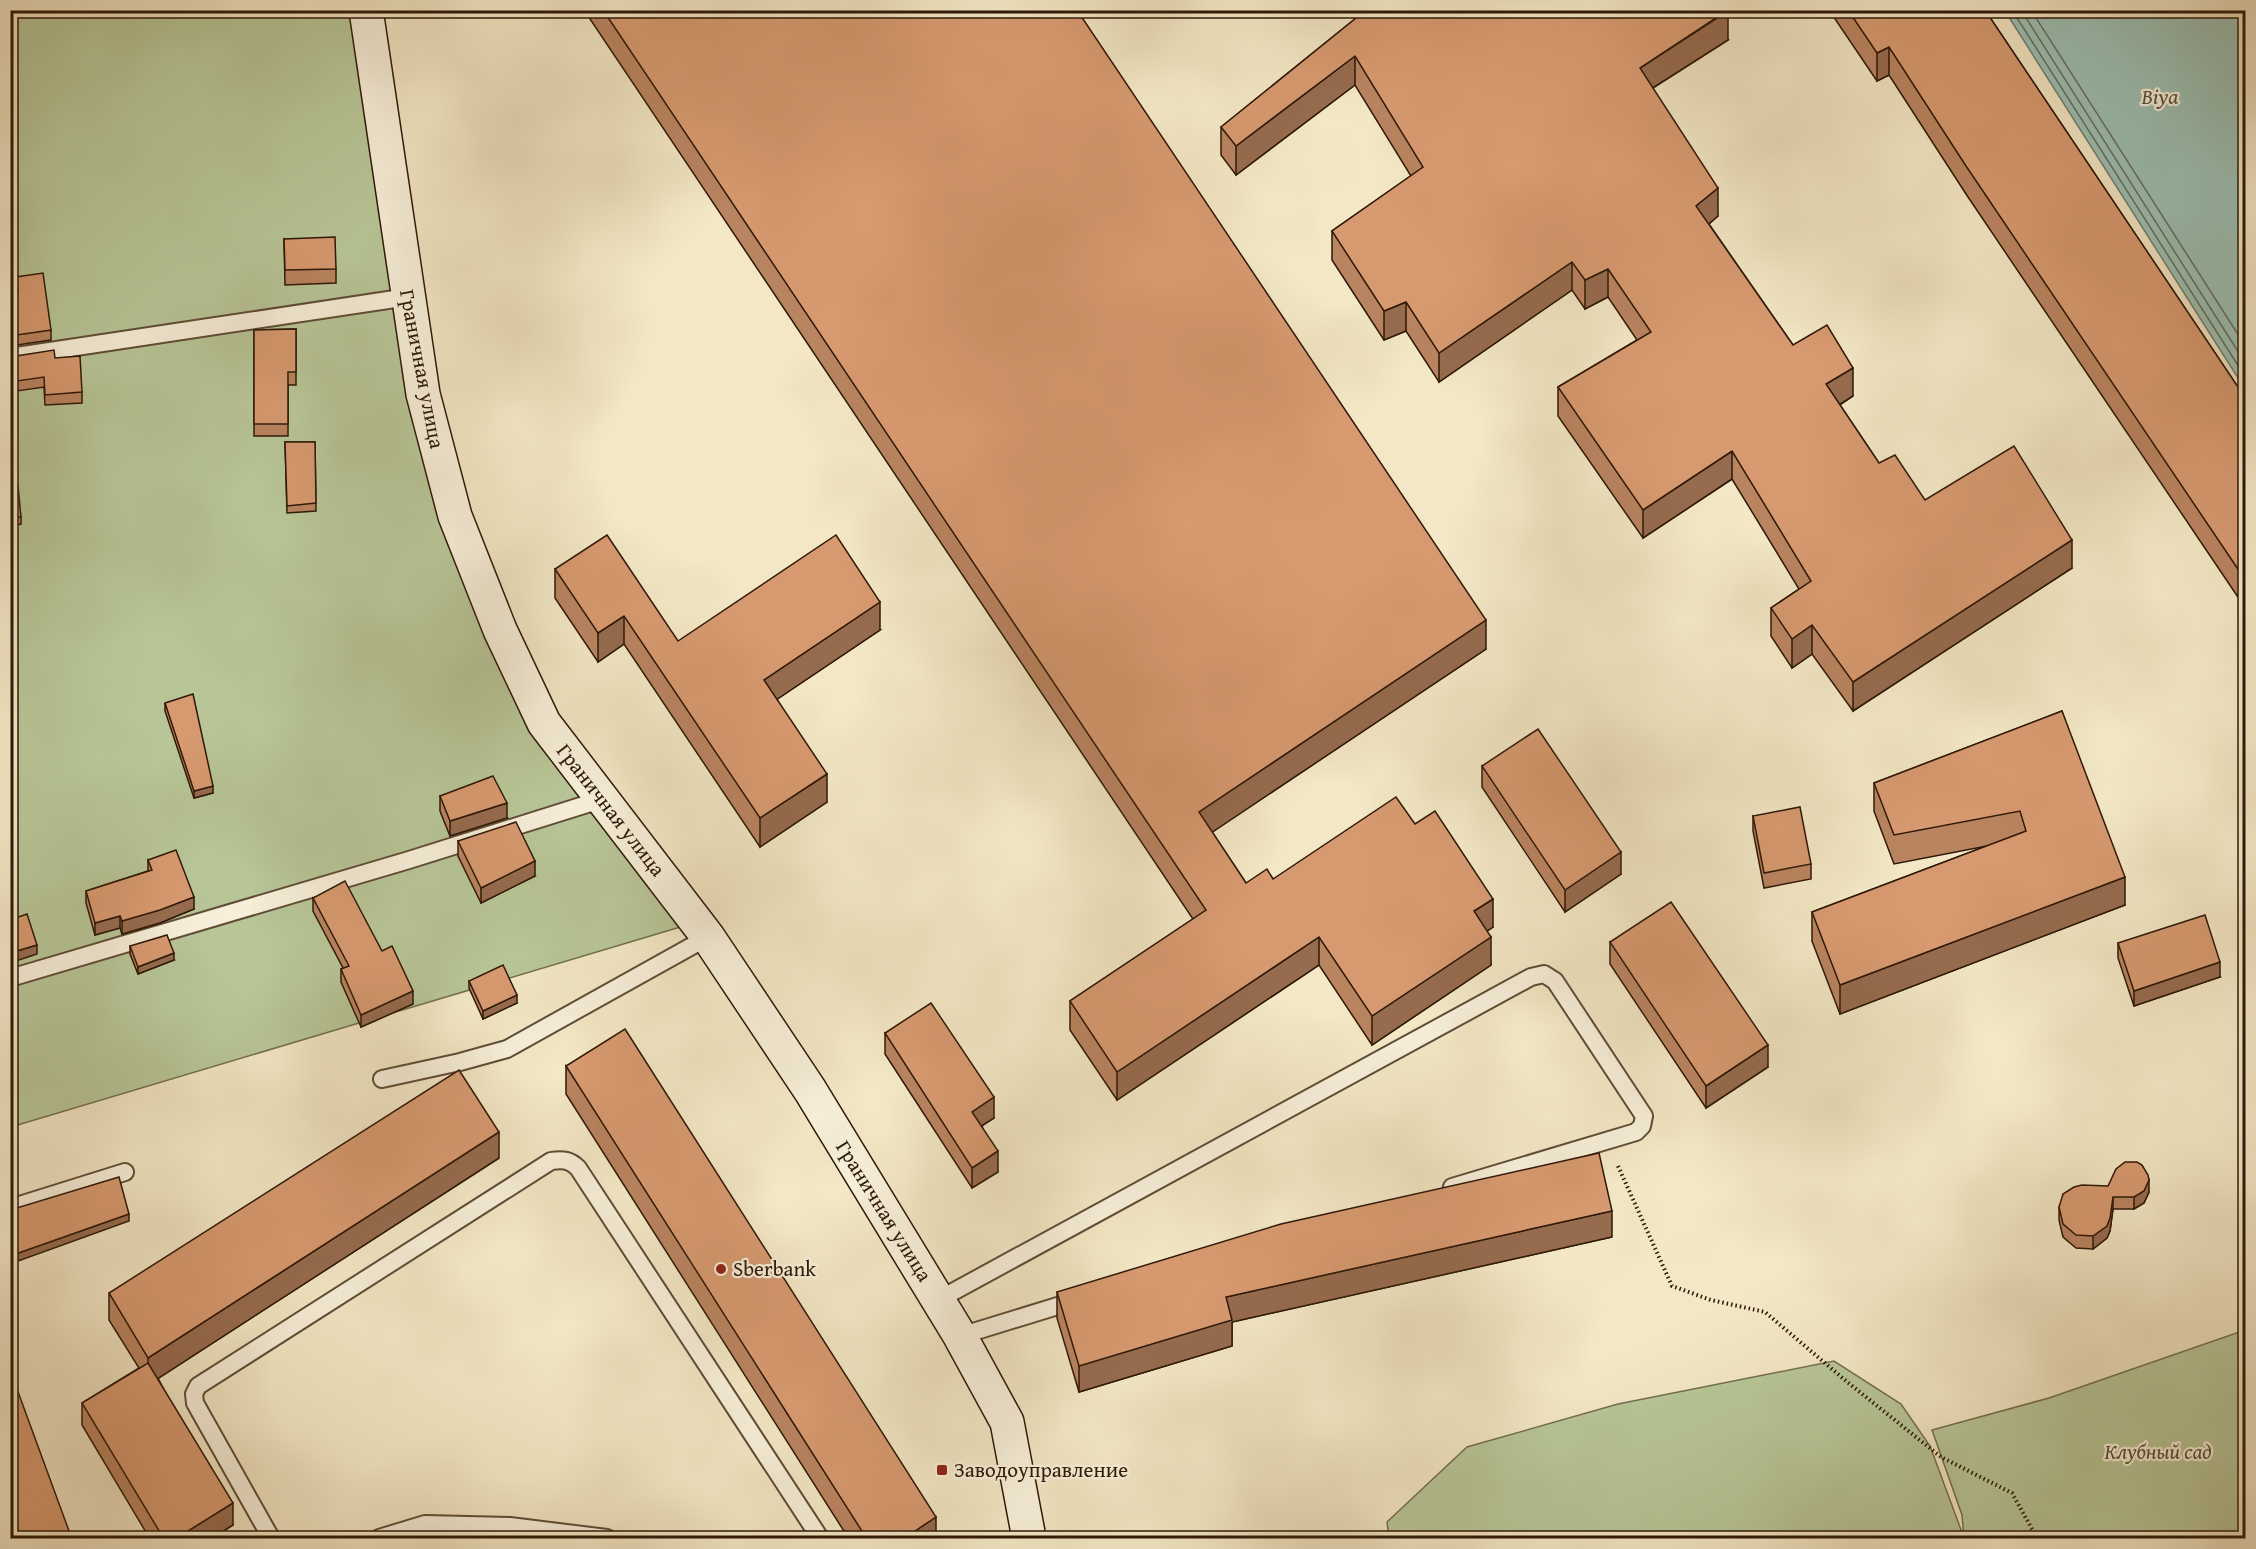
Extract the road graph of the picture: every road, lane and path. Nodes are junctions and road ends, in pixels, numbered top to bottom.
1 (366, 10) edge
2 (408, 297) junction
3 (10, 357) edge
4 (603, 799) junction
5 (708, 937) junction
6 (10, 978) edge
7 (382, 1078) dead end
8 (1606, 1141) junction
9 (125, 1172) dead end
10 (1436, 1192) edge
11 (10, 1208) edge
12 (1096, 1294) edge
13 (938, 1300) junction
14 (960, 1336) junction
15 (271, 1539) edge
16 (379, 1539) edge
17 (607, 1539) edge
18 (820, 1539) edge
19 (1029, 1539) edge
20 (2037, 1539) edge

1 - 2 street, Граничная улица
2 - 3 lane
2 - 4 street, Граничная улица
4 - 5 street, Граничная улица
4 - 6 lane
5 - 7 lane
5 - 13 street, Граничная улица
8 - 10 lane
8 - 13 lane
8 - 20 path
9 - 11 lane
12 - 14 lane
13 - 14 street, Граничная улица
14 - 19 street, Граничная улица
15 - 18 lane
16 - 17 lane

